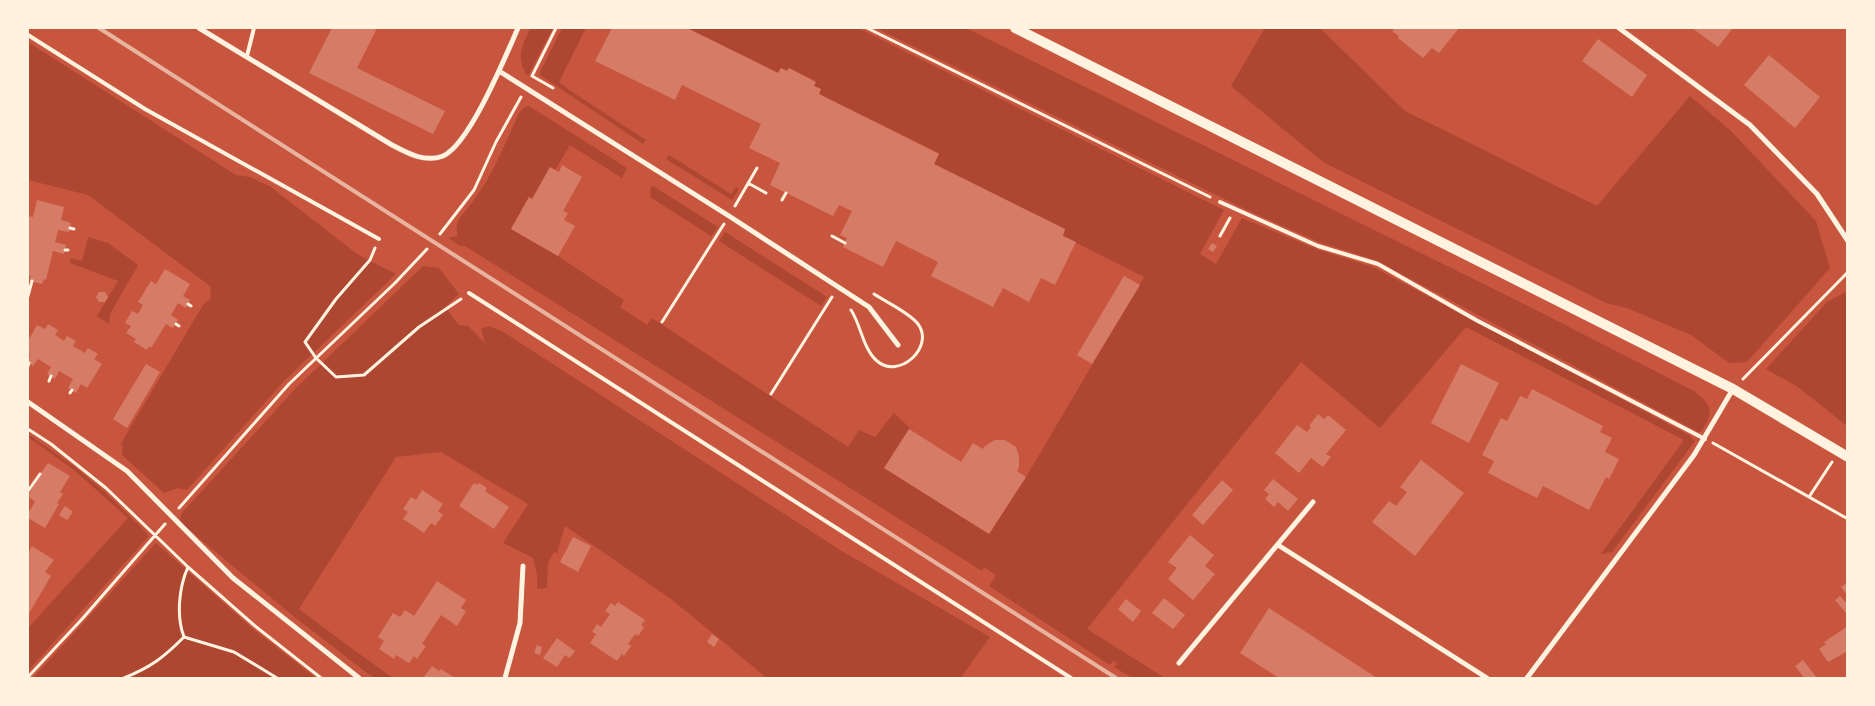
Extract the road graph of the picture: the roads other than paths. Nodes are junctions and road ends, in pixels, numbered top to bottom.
1 (199, 28) edge
2 (254, 28) edge
3 (518, 28) edge
4 (1015, 28) edge
5 (1619, 28) edge
6 (28, 35) edge
7 (247, 56) junction
8 (499, 71) junction
9 (1220, 202) road end
10 (379, 239) road end
11 (1848, 241) edge
12 (469, 293) road end
13 (898, 345) dead end
14 (1734, 389) junction
15 (28, 402) edge
16 (1705, 438) junction
17 (1843, 454) edge
18 (1313, 502) dead end
19 (1278, 545) junction
20 (523, 566) dead end
21 (1179, 663) dead end
22 (359, 678) edge
23 (506, 678) edge
24 (1071, 678) edge
25 (1487, 678) edge
26 (1527, 678) edge

1 - 7 street
2 - 7 lane
3 - 8 street
4 - 14 main road
5 - 11 street
6 - 10 lane
7 - 8 street
8 - 13 street
9 - 16 lane
12 - 24 lane
14 - 16 street
14 - 17 main road
15 - 22 street
16 - 26 street
18 - 19 street
19 - 21 street
19 - 25 street
20 - 23 street

